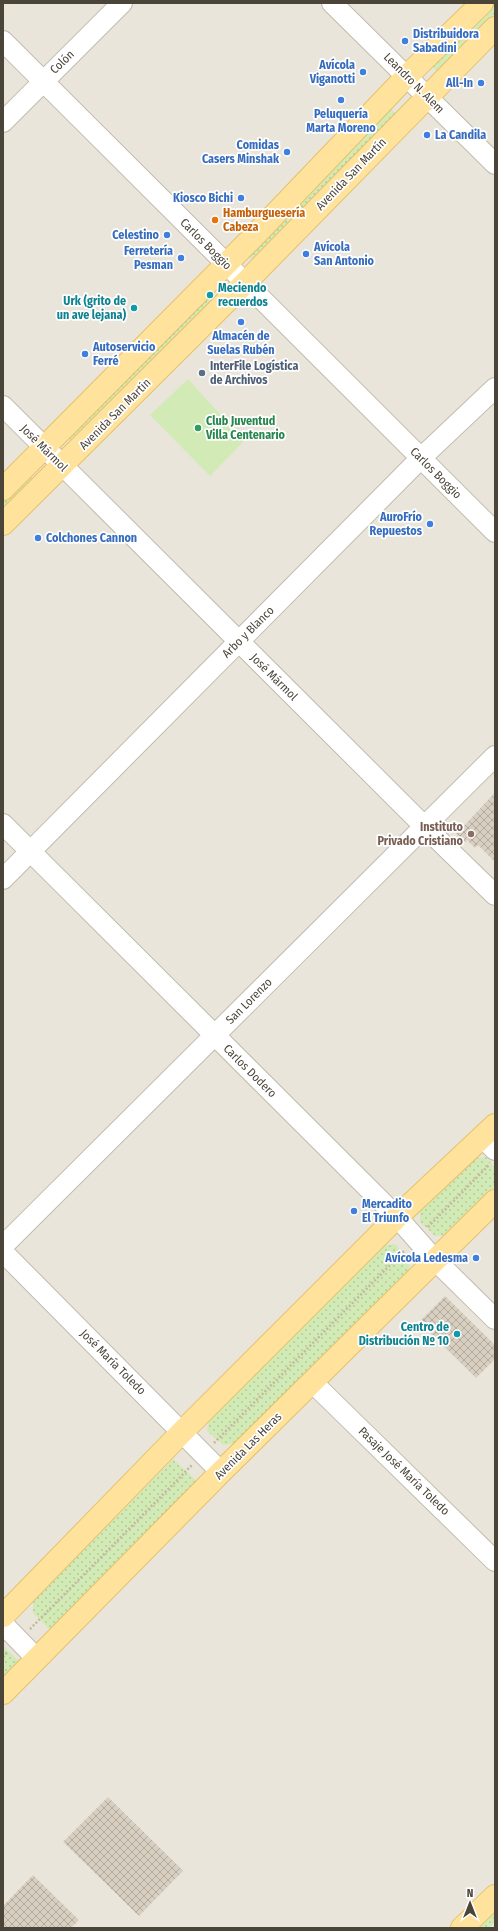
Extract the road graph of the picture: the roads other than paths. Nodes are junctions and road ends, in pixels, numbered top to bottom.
1 (122, 3) edge
2 (332, 3) edge
3 (482, 3) edge
4 (495, 28) edge
5 (3, 41) edge
6 (407, 76) junction
7 (44, 80) junction
8 (427, 96) junction
9 (3, 122) edge
10 (495, 164) edge
11 (225, 264) junction
12 (246, 283) junction
13 (495, 388) edge
14 (3, 406) edge
15 (44, 448) junction
16 (421, 458) junction
17 (62, 466) junction
18 (3, 489) edge
19 (3, 524) edge
20 (495, 532) edge
21 (238, 642) junction
22 (495, 756) edge
23 (3, 824) edge
24 (424, 826) junction
25 (30, 850) junction
26 (3, 879) edge
27 (495, 895) edge
28 (214, 1036) junction
29 (490, 1144) edge
30 (495, 1201) edge
31 (397, 1217) junction
32 (3, 1246) edge
33 (3, 1252) edge
34 (435, 1260) junction
35 (495, 1320) edge
36 (312, 1382) junction
37 (182, 1432) junction
38 (222, 1472) junction
39 (495, 1561) edge
40 (3, 1616) edge
41 (3, 1624) edge
42 (37, 1658) junction
43 (3, 1693) edge
44 (495, 1896) edge
45 (462, 1928) edge

1 - 7 street, Colón
2 - 6 street, Leandro N. Alem
3 - 6 main road
4 - 8 main road, Avenida San Martín
5 - 7 street, Carlos Boggio
6 - 8 street, Leandro N. Alem
6 - 11 main road
7 - 9 street, Colón
7 - 11 street, Carlos Boggio
8 - 10 street, Leandro N. Alem
8 - 12 main road, Avenida San Martín
11 - 12 street, Carlos Boggio
11 - 15 main road
12 - 16 street, Carlos Boggio
12 - 17 main road, Avenida San Martín
13 - 16 street, Arbo y Blanco
14 - 15 street, José Mármol
15 - 17 street, José Mármol
15 - 18 main road
16 - 20 street, Carlos Boggio
16 - 21 street, Arbo y Blanco
17 - 19 main road, Avenida San Martín
17 - 21 street, José Mármol
21 - 24 street, José Mármol
21 - 25 street, Arbo y Blanco
22 - 24 street, San Lorenzo
23 - 25 street, Carlos Dodero
24 - 27 street, José Mármol
24 - 28 street, San Lorenzo
25 - 26 street, Arbo y Blanco
25 - 28 street, Carlos Dodero
28 - 31 street, Carlos Dodero
28 - 32 street, San Lorenzo
29 - 31 main road
30 - 34 main road, Avenida Las Heras
31 - 34 street, Carlos Dodero
31 - 37 main road
33 - 37 street, José María Toledo
34 - 35 street, Carlos Dodero
34 - 36 main road, Avenida Las Heras
36 - 38 main road, Avenida Las Heras
36 - 39 street, Pasaje José María Toledo
37 - 38 street, José María Toledo
37 - 40 main road
38 - 42 main road, Avenida Las Heras
41 - 42 street
42 - 43 main road, Avenida Las Heras
44 - 45 main road

